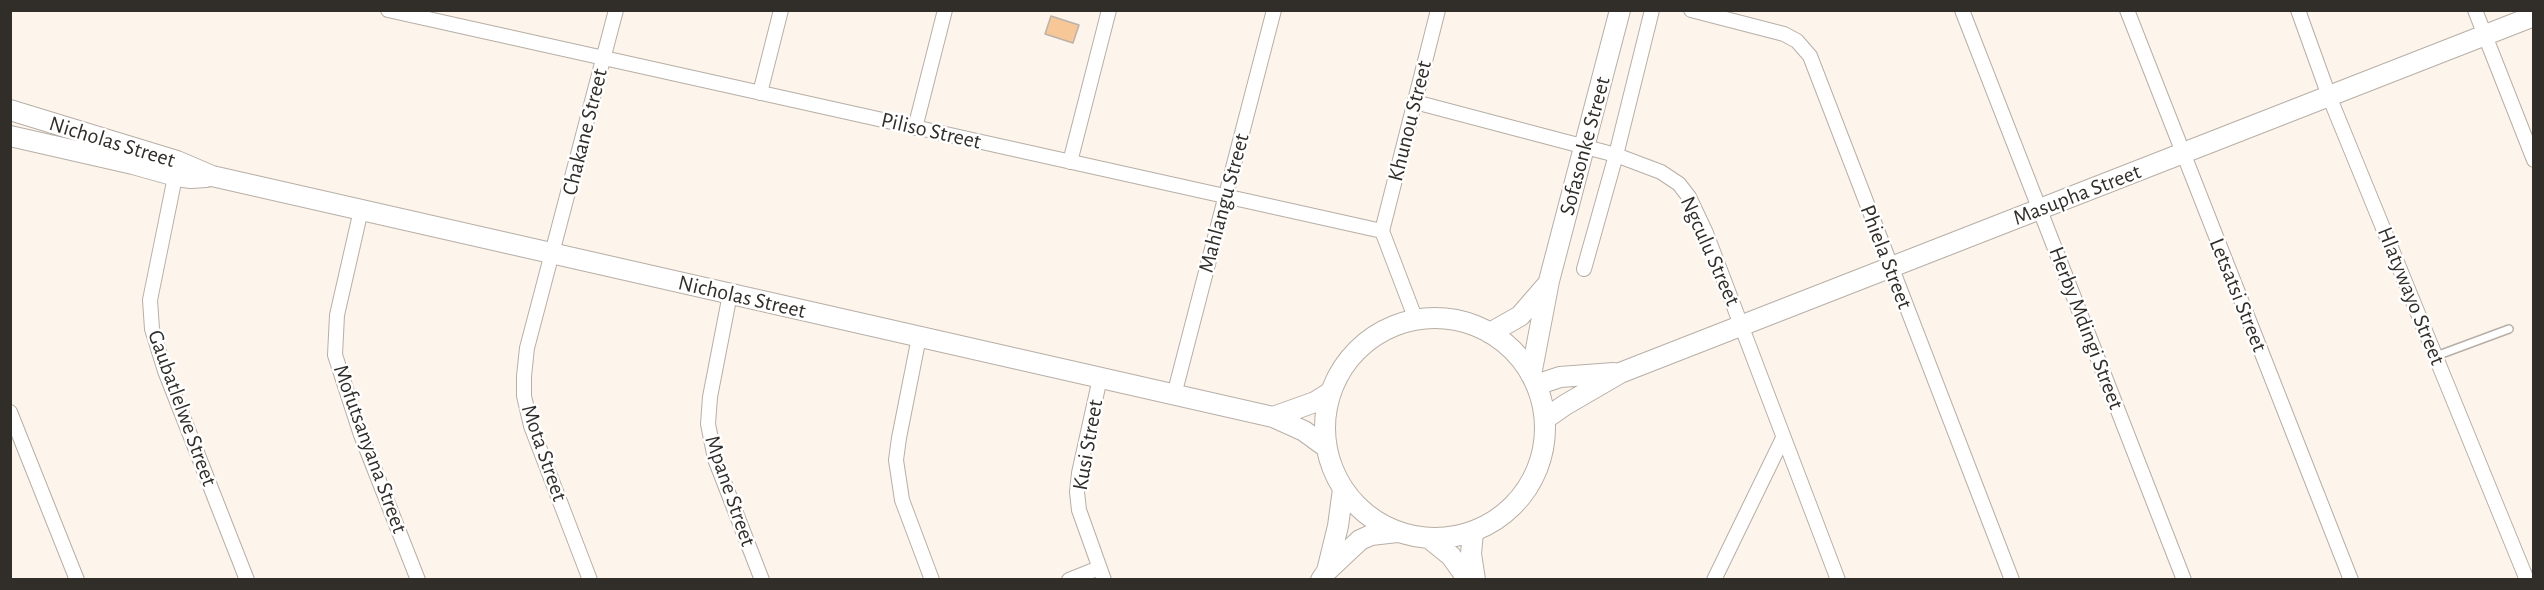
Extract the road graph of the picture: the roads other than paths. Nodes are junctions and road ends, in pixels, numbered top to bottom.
1 (388, 10) edge
2 (616, 10) edge
3 (781, 10) edge
4 (945, 10) edge
5 (1109, 10) edge
6 (1274, 10) edge
7 (1438, 10) edge
8 (1620, 10) edge
9 (1652, 10) edge
10 (1691, 10) edge
11 (1962, 10) edge
12 (2127, 10) edge
13 (2298, 10) edge
14 (2475, 10) edge
15 (2534, 16) edge
16 (448, 17) edge
17 (2485, 35) junction
18 (604, 58) junction
19 (760, 93) junction
20 (2329, 96) junction
21 (1415, 102) junction
22 (10, 110) edge
23 (915, 128) junction
24 (11, 140) edge
25 (1585, 146) junction
26 (2182, 154) junction
27 (1616, 155) junction
28 (2534, 160) edge
29 (1070, 162) junction
30 (176, 169) junction
31 (1226, 197) junction
32 (2040, 209) junction
33 (361, 210) junction
34 (1382, 231) junction
35 (554, 254) junction
36 (1890, 268) junction
37 (1584, 269) dead end
38 (1549, 281) junction
39 (730, 294) junction
40 (1416, 320) junction
41 (1742, 326) junction
42 (2509, 329) dead end
43 (1490, 333) junction
44 (919, 337) junction
45 (2436, 356) junction
46 (1620, 373) junction
47 (1100, 378) junction
48 (1534, 380) junction
49 (1331, 392) junction
50 (1174, 394) junction
51 (10, 412) edge
52 (1273, 417) junction
53 (1545, 420) junction
54 (1783, 438) junction
55 (1326, 447) junction
56 (1343, 489) junction
57 (1396, 532) junction
58 (1473, 532) junction
59 (1430, 539) junction
60 (1101, 574) edge
61 (1324, 575) edge
62 (77, 579) edge
63 (247, 579) edge
64 (418, 579) edge
65 (590, 579) edge
66 (762, 579) edge
67 (932, 579) edge
68 (1069, 579) edge
69 (1468, 579) edge
70 (1475, 579) edge
71 (1714, 579) edge
72 (1838, 579) edge
73 (2012, 579) edge
74 (2184, 579) edge
75 (2351, 579) edge
76 (2527, 579) edge

1 - 16 street, Piliso Street
2 - 18 street, Chakane Street
3 - 19 street
4 - 23 street
5 - 29 street
6 - 31 street, Mahlangu Street
7 - 21 street, Khunou Street
8 - 25 street, Sofasonke Street
9 - 27 street
10 - 36 street, Phiela Street
11 - 32 street, Herby Mdingi Street
12 - 26 street, Letsatsi Street
13 - 20 street, Hlatywayo Street
14 - 17 street
15 - 17 street, Masupha Street
16 - 18 street, Piliso Street
17 - 20 street, Masupha Street
17 - 28 street
18 - 19 street, Piliso Street
18 - 35 street, Chakane Street
19 - 23 street, Piliso Street
20 - 26 street, Masupha Street
20 - 45 street, Hlatywayo Street
21 - 25 street, Ngculu Street
21 - 34 street, Khunou Street
22 - 30 street, Nicholas Street
23 - 29 street, Piliso Street
24 - 30 street, Nicholas Street
25 - 27 street, Ngculu Street
25 - 38 street, Sofasonke Street
26 - 32 street, Masupha Street
26 - 75 street, Letsatsi Street
27 - 37 street
27 - 41 street, Ngculu Street
29 - 31 street, Piliso Street
30 - 33 street, Nicholas Street
30 - 63 street, Gaubatlelwe Street
31 - 34 street, Piliso Street
31 - 50 street, Mahlangu Street
32 - 36 street, Masupha Street
32 - 74 street, Herby Mdingi Street
33 - 35 street, Nicholas Street
33 - 64 street, Mofutsanyana Street
34 - 40 street
35 - 39 street, Nicholas Street
35 - 65 street, Mota Street
36 - 41 street, Masupha Street
36 - 73 street, Phiela Street
38 - 43 street, Sofasonke Street
38 - 48 street, Sofasonke Street
39 - 44 street, Nicholas Street
39 - 66 street, Mpane Street
40 - 43 street, Sofasonke Street
40 - 49 street, Sofasonke Street
41 - 46 street, Masupha Street
41 - 54 street, Ngculu Street
42 - 45 lane
43 - 48 street, Sofasonke Street
44 - 47 street, Nicholas Street
44 - 67 street
45 - 76 street, Hlatywayo Street
46 - 48 street, Masupha Street
46 - 53 street, Masupha Street
47 - 50 street, Nicholas Street
47 - 60 street, Kusi Street
48 - 53 street, Sofasonke Street
49 - 52 street
49 - 55 street, Sofasonke Street
50 - 52 street, Nicholas Street
51 - 62 street
52 - 55 street, Nicholas Street
53 - 58 street, Sofasonke Street
54 - 71 street
54 - 72 street, Ngculu Street
55 - 56 street, Sofasonke Street
56 - 57 street, Sofasonke Street
56 - 61 street
57 - 59 street, Sofasonke Street
57 - 61 street
58 - 59 street, Sofasonke Street
58 - 70 street
59 - 69 street, Sofasonke Street
60 - 68 street

